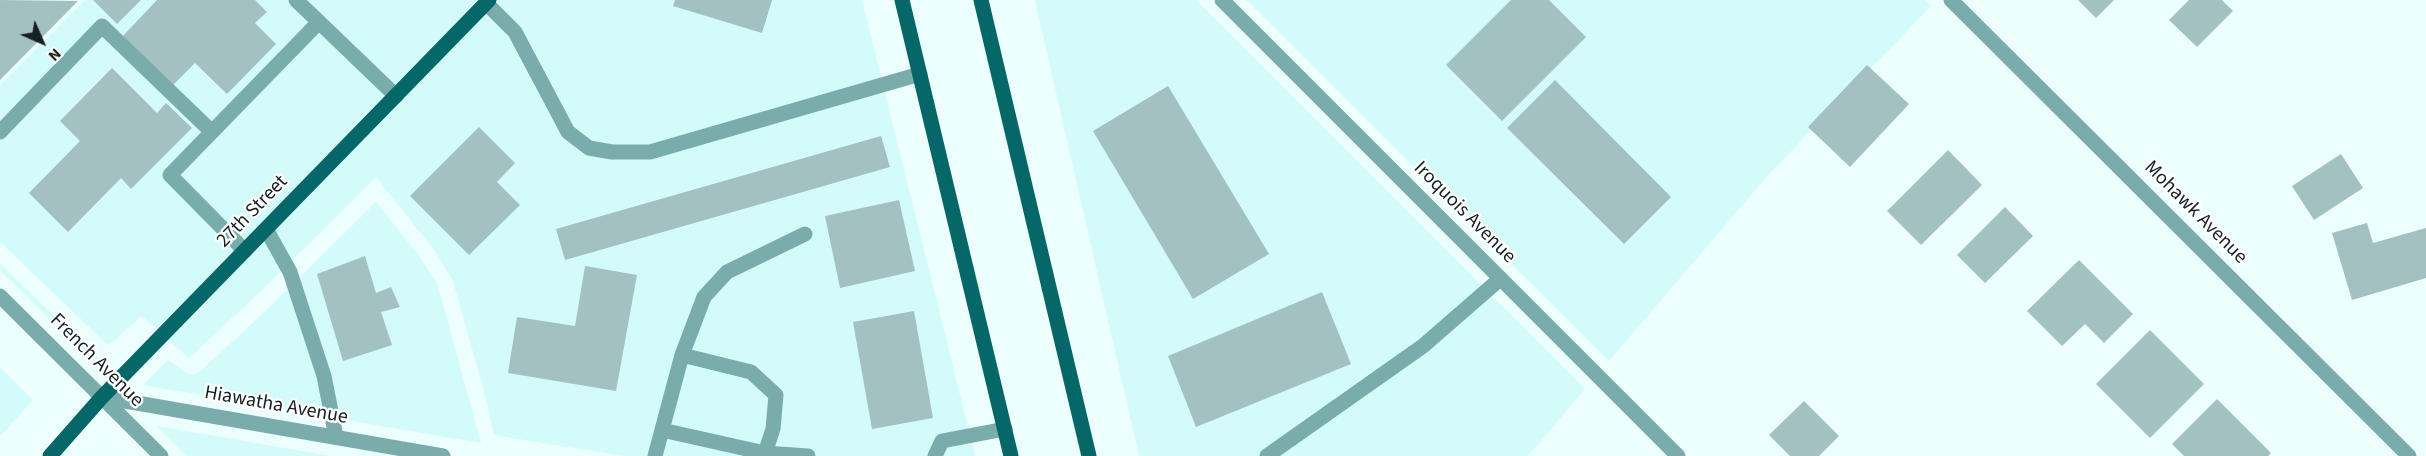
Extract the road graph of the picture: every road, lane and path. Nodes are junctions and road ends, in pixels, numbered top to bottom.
1 (296, 0) edge
2 (902, 0) edge
3 (981, 0) edge
4 (1222, 0) edge
5 (1951, 0) edge
6 (488, 1) edge
7 (319, 22) junction
8 (920, 74) junction
9 (396, 96) junction
10 (0, 132) edge
11 (212, 132) junction
12 (266, 229) junction
13 (805, 234) dead end
14 (245, 251) junction
15 (1500, 279) junction
16 (0, 296) edge
17 (682, 355) junction
18 (102, 397) junction
19 (1005, 429) junction
20 (662, 430) junction
21 (336, 437) junction
22 (765, 454) edge
23 (50, 456) edge
24 (161, 456) edge
25 (443, 456) edge
26 (655, 456) edge
27 (808, 456) edge
28 (935, 456) edge
29 (1011, 456) edge
30 (1089, 456) edge
31 (1267, 456) edge
32 (1678, 456) edge
33 (2409, 456) edge

1 - 7 street
2 - 8 main road
3 - 30 main road
4 - 15 street, Iroquois Avenue
5 - 33 street, Mohawk Avenue
6 - 8 street
6 - 9 main road, 27th Street
7 - 9 street
7 - 11 street
8 - 19 main road
9 - 12 main road, 27th Street
10 - 11 street
11 - 14 street
12 - 14 main road, 27th Street
12 - 21 street
13 - 17 street
14 - 18 main road, 27th Street
15 - 31 street
15 - 32 street, Iroquois Avenue
16 - 18 street, French Avenue
17 - 20 street
17 - 22 street
18 - 21 street, Hiawatha Avenue
18 - 23 main road, 27th Street
18 - 24 street, French Avenue
19 - 28 street
19 - 29 main road
20 - 22 street
20 - 26 street
21 - 25 street, Hiawatha Avenue
22 - 27 street

